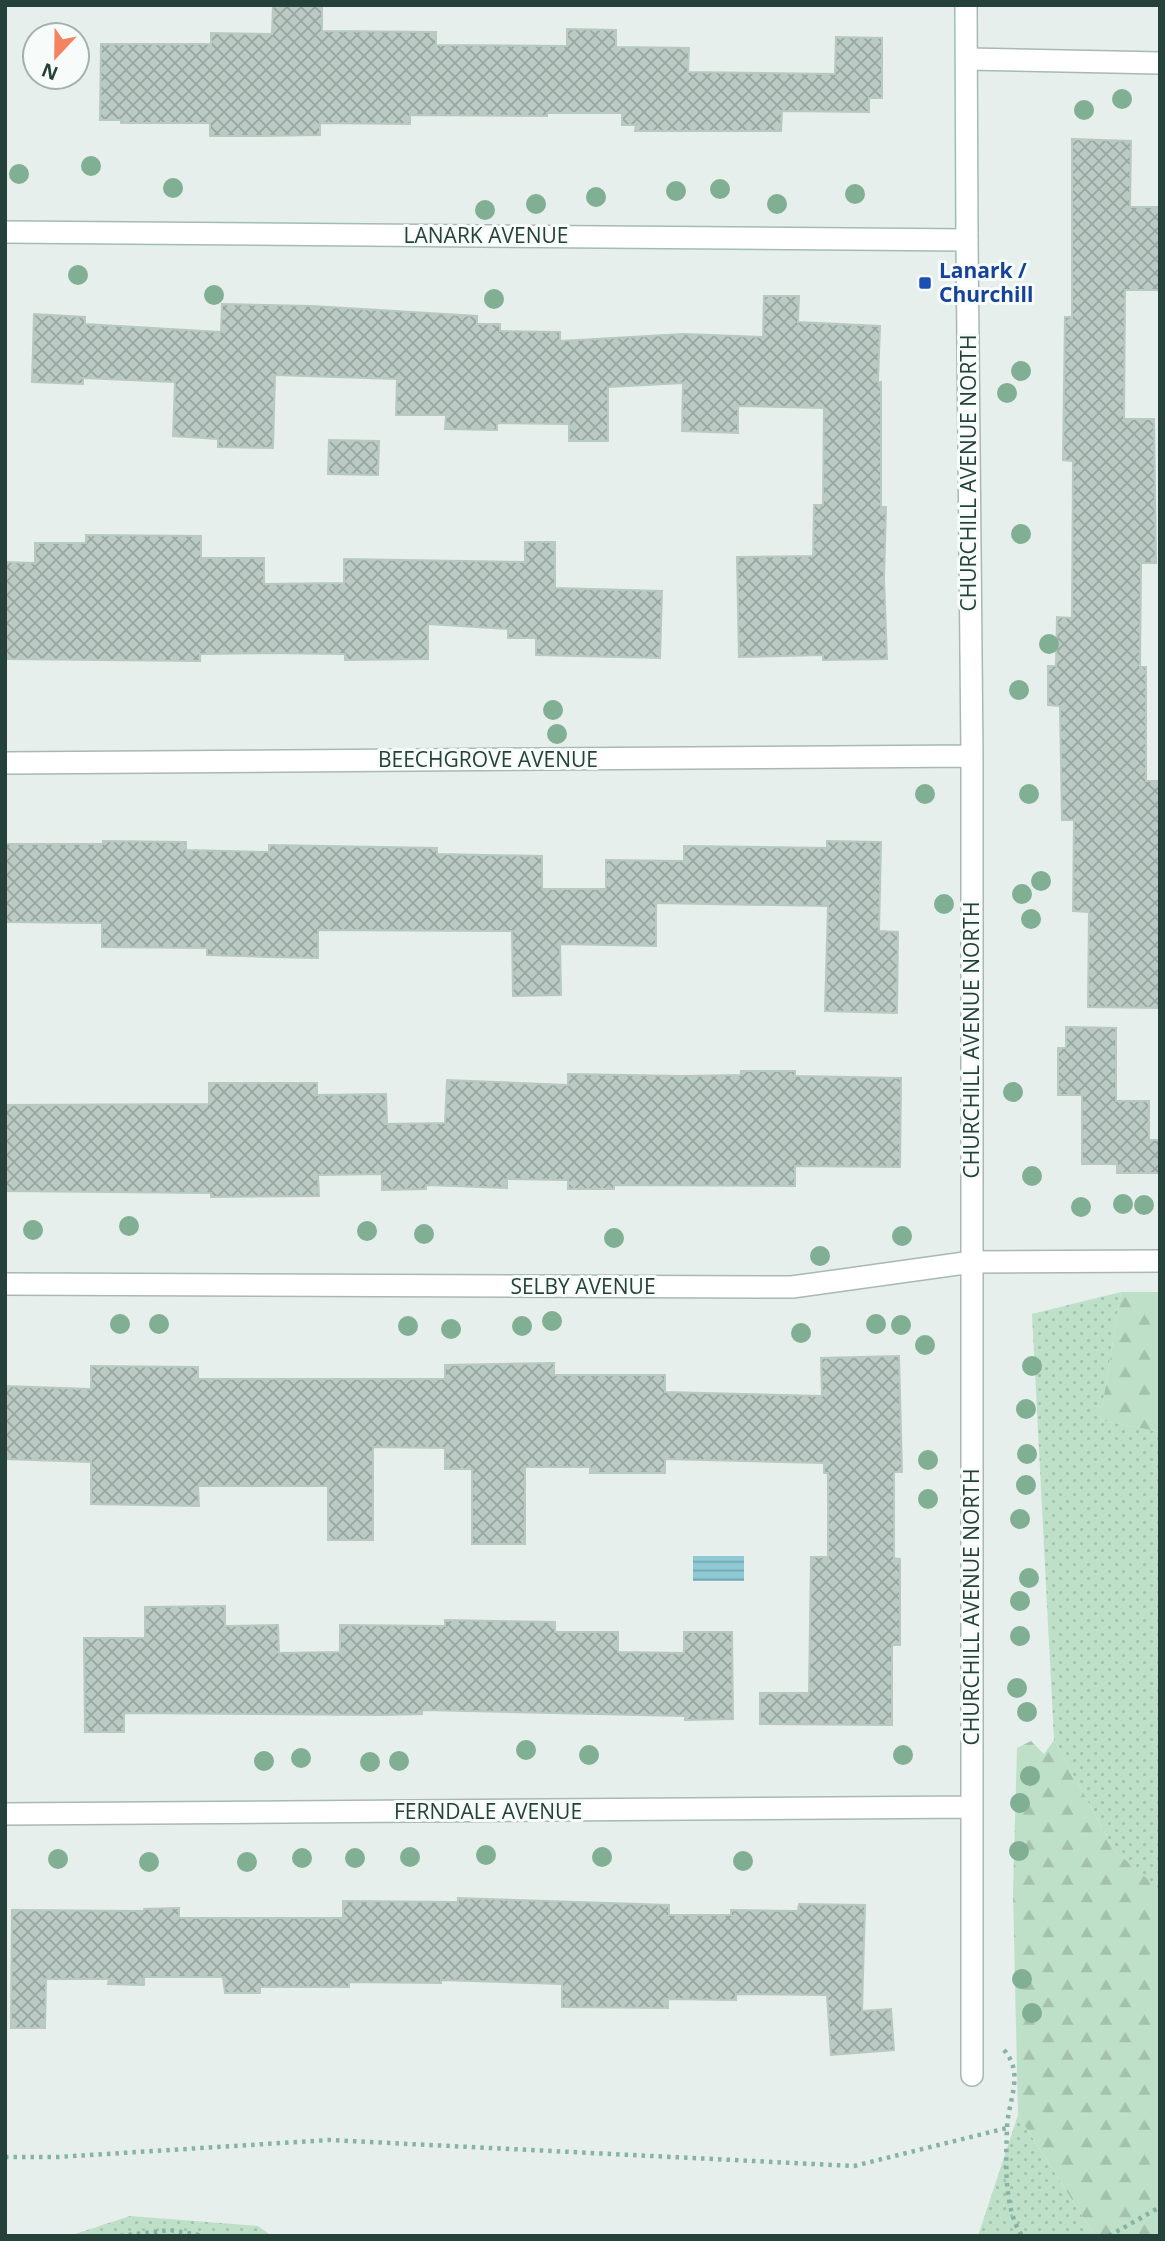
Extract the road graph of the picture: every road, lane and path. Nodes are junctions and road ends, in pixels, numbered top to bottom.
1 (966, 5) edge
2 (967, 59) junction
3 (1160, 63) edge
4 (5, 232) edge
5 (967, 240) junction
6 (971, 756) junction
7 (5, 763) edge
8 (1160, 1261) edge
9 (972, 1262) junction
10 (5, 1284) edge
11 (971, 1807) junction
12 (5, 1814) edge
13 (972, 2046) junction
14 (972, 2076) dead end
15 (1007, 2128) junction
16 (5, 2157) edge
17 (1160, 2207) edge
18 (120, 2236) edge
19 (204, 2236) edge
20 (1022, 2236) edge
21 (1109, 2236) edge

1 - 2 street, CHURCHILL AVENUE NORTH
2 - 3 street
2 - 5 street, CHURCHILL AVENUE NORTH
4 - 5 street, LANARK AVENUE
5 - 6 street, CHURCHILL AVENUE NORTH
6 - 7 street, BEECHGROVE AVENUE
6 - 9 street, CHURCHILL AVENUE NORTH
8 - 9 street, SELBY AVENUE
9 - 10 street, SELBY AVENUE
9 - 11 street, CHURCHILL AVENUE NORTH
11 - 12 street, FERNDALE AVENUE
11 - 13 street, CHURCHILL AVENUE NORTH
13 - 14 street, CHURCHILL AVENUE NORTH
13 - 15 path
15 - 16 path
15 - 20 path
17 - 21 path
18 - 19 path

